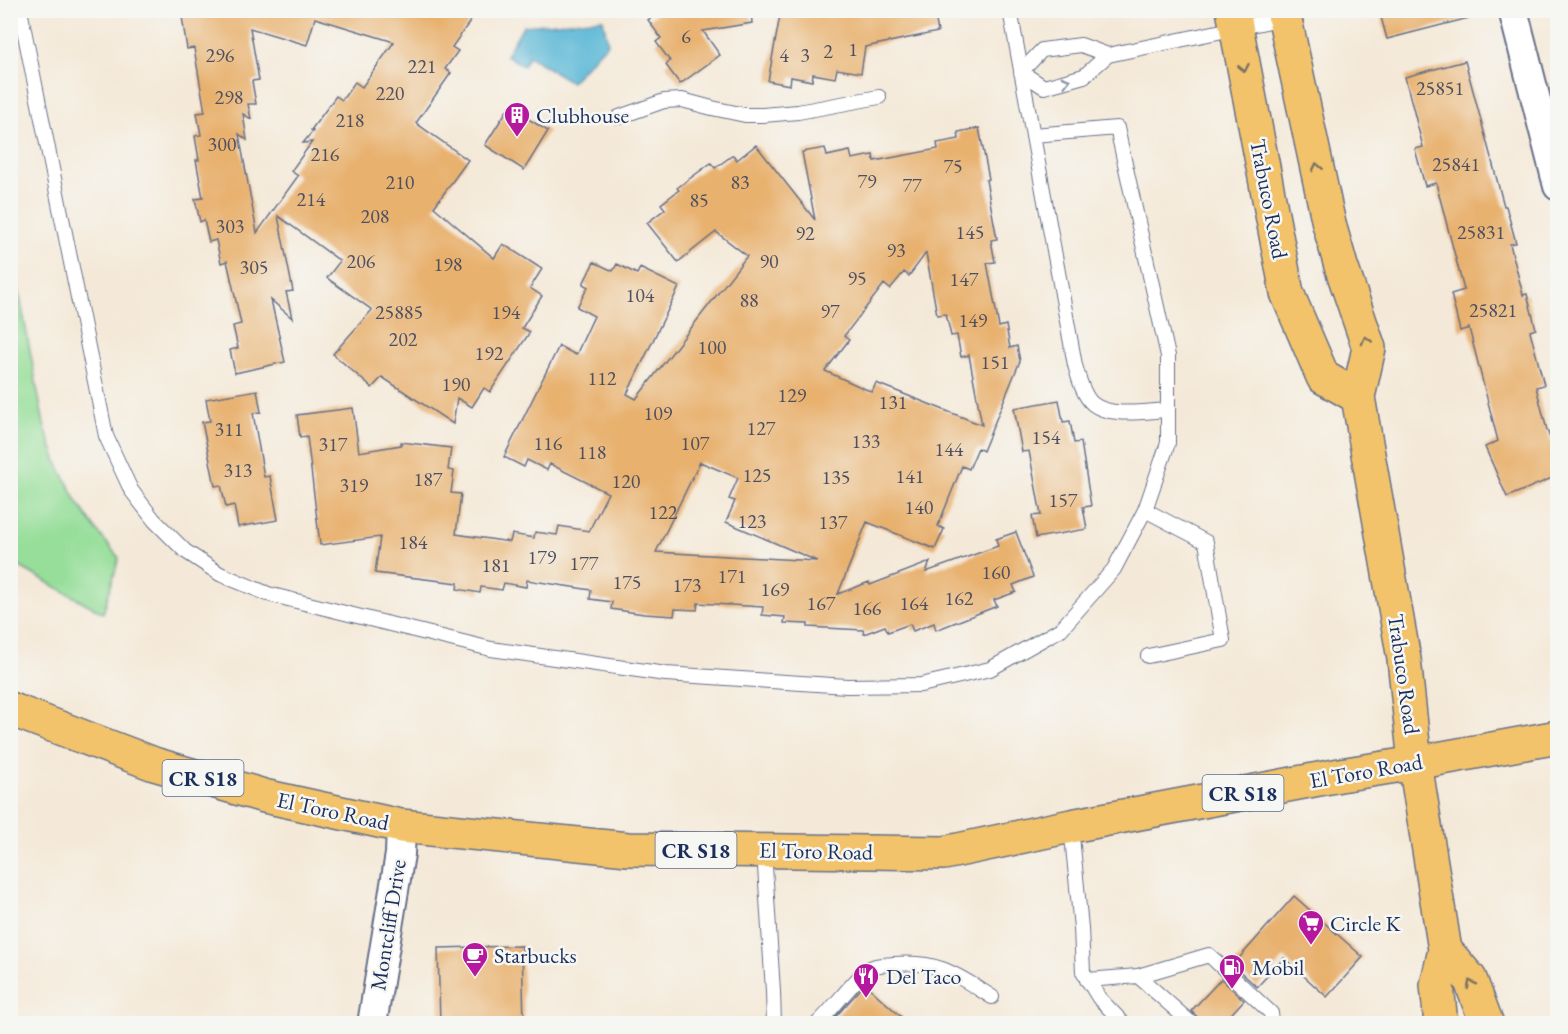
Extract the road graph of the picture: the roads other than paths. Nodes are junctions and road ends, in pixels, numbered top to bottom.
1 (20, 10) edge
2 (1010, 10) edge
3 (1513, 10) edge
4 (1284, 14) edge
5 (1234, 19) edge
6 (1108, 55) junction
7 (1022, 72) junction
8 (879, 97) dead end
9 (620, 117) dead end
10 (1033, 135) junction
11 (1557, 186) edge
12 (1358, 397) junction
13 (1168, 410) junction
14 (1145, 510) junction
15 (1148, 656) dead end
16 (10, 709) edge
17 (1557, 736) edge
18 (1415, 763) junction
19 (401, 826) junction
20 (1071, 826) junction
21 (764, 851) junction
22 (1445, 950) junction
23 (1138, 976) junction
24 (1087, 980) junction
25 (992, 997) dead end
26 (372, 1023) edge
27 (774, 1023) edge
28 (817, 1023) edge
29 (1124, 1023) edge
30 (1192, 1023) edge
31 (1272, 1023) edge
32 (1441, 1023) edge
33 (1487, 1023) edge

1 - 14 lane
2 - 7 lane
3 - 11 street
4 - 5 lane
12 -> 4 main road, Trabuco Road
5 - 6 lane
5 -> 12 main road, Trabuco Road
6 - 7 lane
7 -> 6 lane
7 - 10 lane
8 - 9 lane
10 - 13 lane
10 - 13 lane
12 - 18 main road, Trabuco Road
13 - 14 lane
14 - 15 lane
16 - 19 main road, El Toro Road / CR S18
17 - 18 main road, El Toro Road / CR S18
18 - 20 main road, El Toro Road / CR S18
18 - 22 main road, Trabuco Road
19 - 21 main road, El Toro Road / CR S18
19 - 26 street, Montcliff Drive
20 - 21 main road, El Toro Road / CR S18
20 - 24 lane
21 - 27 lane
22 - 32 main road, Trabuco Road
33 -> 22 main road
23 - 24 lane
23 - 30 lane
23 - 31 lane
24 - 29 lane
25 - 28 lane

